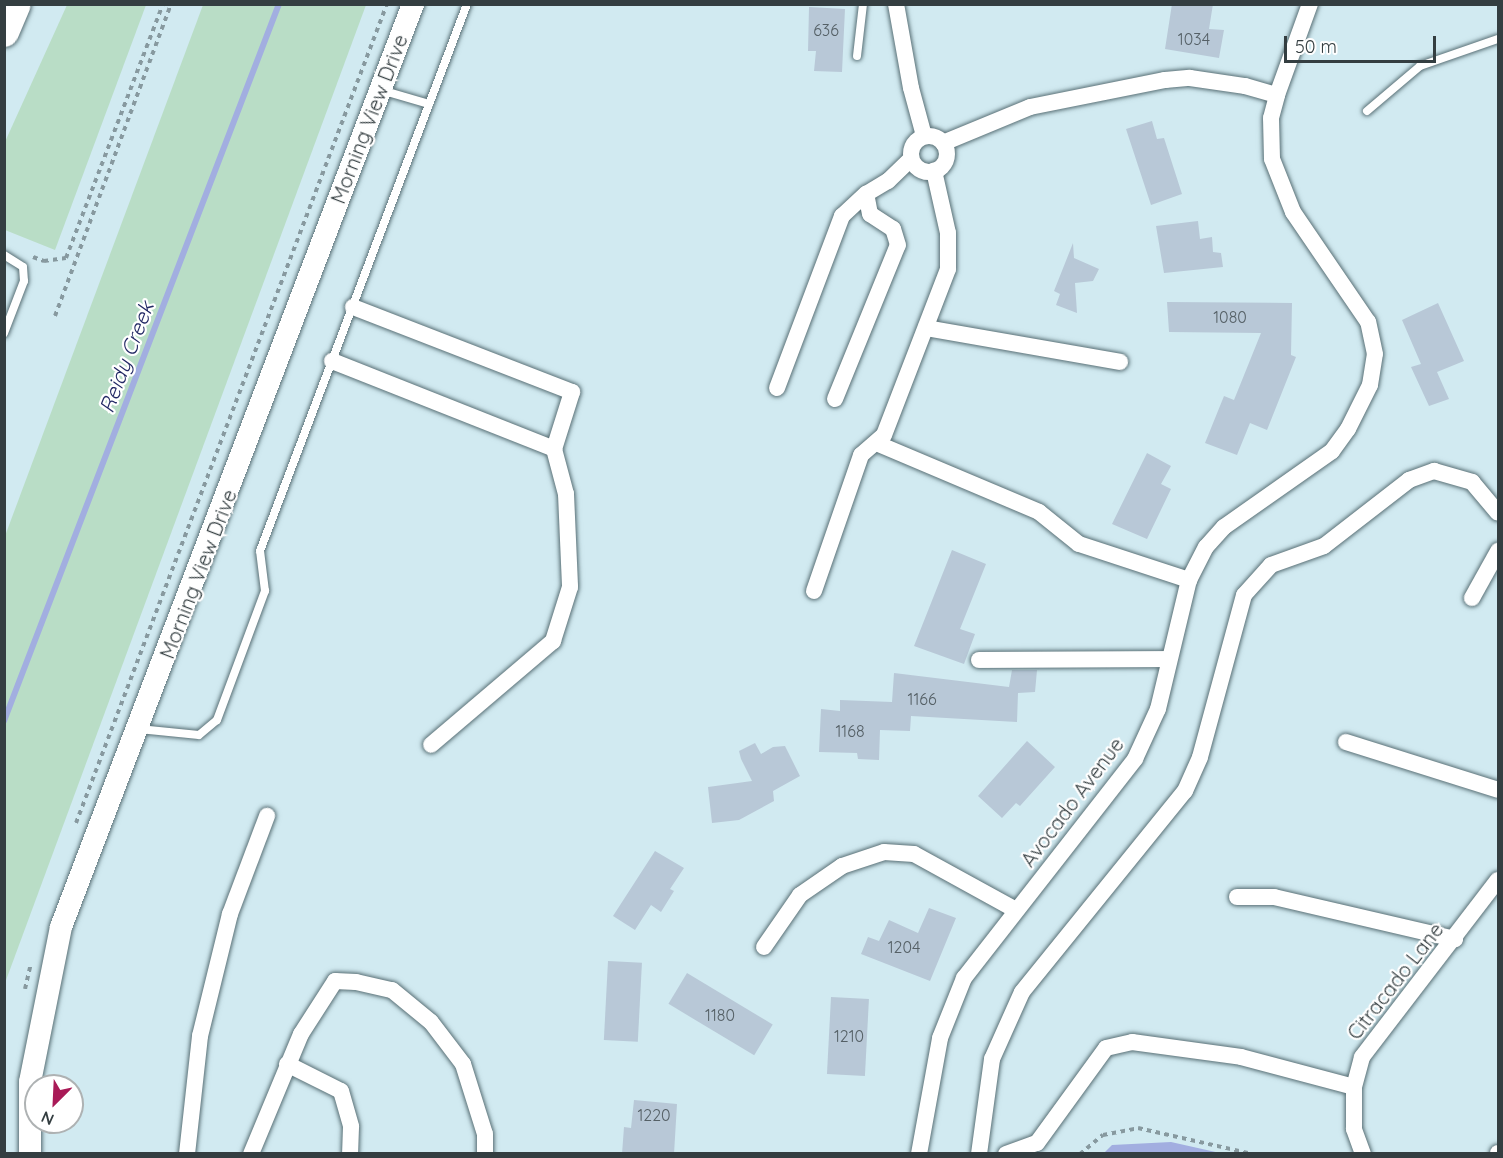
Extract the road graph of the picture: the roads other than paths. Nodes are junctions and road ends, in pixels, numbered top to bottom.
1 (16, 4) edge
2 (412, 4) edge
3 (467, 4) edge
4 (863, 4) edge
5 (896, 4) edge
6 (1310, 4) edge
7 (4, 32) edge
8 (1498, 39) edge
9 (857, 56) dead end
10 (380, 90) junction
11 (1277, 95) junction
12 (429, 104) junction
13 (1367, 111) dead end
14 (924, 136) junction
15 (943, 142) junction
16 (912, 159) junction
17 (934, 171) junction
18 (866, 194) junction
19 (4, 255) edge
20 (352, 307) junction
21 (926, 328) junction
22 (4, 333) edge
23 (332, 361) junction
24 (1120, 362) dead end
25 (777, 388) dead end
26 (835, 399) dead end
27 (876, 443) junction
28 (554, 448) junction
29 (1498, 513) edge
30 (1498, 551) edge
31 (1189, 580) junction
32 (814, 591) dead end
33 (1472, 598) dead end
34 (1168, 659) junction
35 (979, 660) dead end
36 (138, 729) junction
37 (1346, 742) dead end
38 (431, 745) dead end
39 (1498, 790) edge
40 (267, 816) dead end
41 (1498, 880) edge
42 (1237, 897) dead end
43 (1016, 910) junction
44 (1455, 939) junction
45 (764, 947) dead end
46 (287, 1064) junction
47 (1354, 1087) junction
48 (979, 1153) edge
49 (30, 1154) edge
50 (187, 1154) edge
51 (251, 1154) edge
52 (350, 1154) edge
53 (485, 1154) edge
54 (919, 1154) edge
55 (997, 1154) edge
56 (1006, 1154) edge
57 (1363, 1154) edge

1 - 7 highway
2 - 10 street, Morning View Drive
3 - 12 lane
4 - 9 lane
5 - 14 street
6 - 11 street, Avocado Avenue
8 - 13 lane
10 - 12 lane
10 - 36 street, Morning View Drive
11 - 15 street
11 - 31 street, Avocado Avenue
12 - 20 lane
14 - 15 street
14 - 16 street
15 - 17 street
16 - 17 street
16 - 18 street
17 - 21 street
18 - 25 street
18 - 26 street
19 - 22 lane
20 - 23 lane
20 - 28 street
21 - 24 street
21 - 27 street
23 - 28 street
23 - 36 lane
27 - 31 street
27 - 32 street
28 - 38 street
29 - 48 street
30 - 33 street
31 - 34 street, Avocado Avenue
34 - 35 street
34 - 43 street, Avocado Avenue
36 - 49 street, Morning View Drive
37 - 39 street
40 - 50 street
41 - 44 street, Citracado Lane
42 - 44 street
43 - 45 street
43 - 54 street, Avocado Avenue
44 - 47 street, Citracado Lane
46 - 51 street
46 - 52 street
46 - 53 street
47 - 56 street
47 - 57 street, Citracado Lane
48 - 55 street

